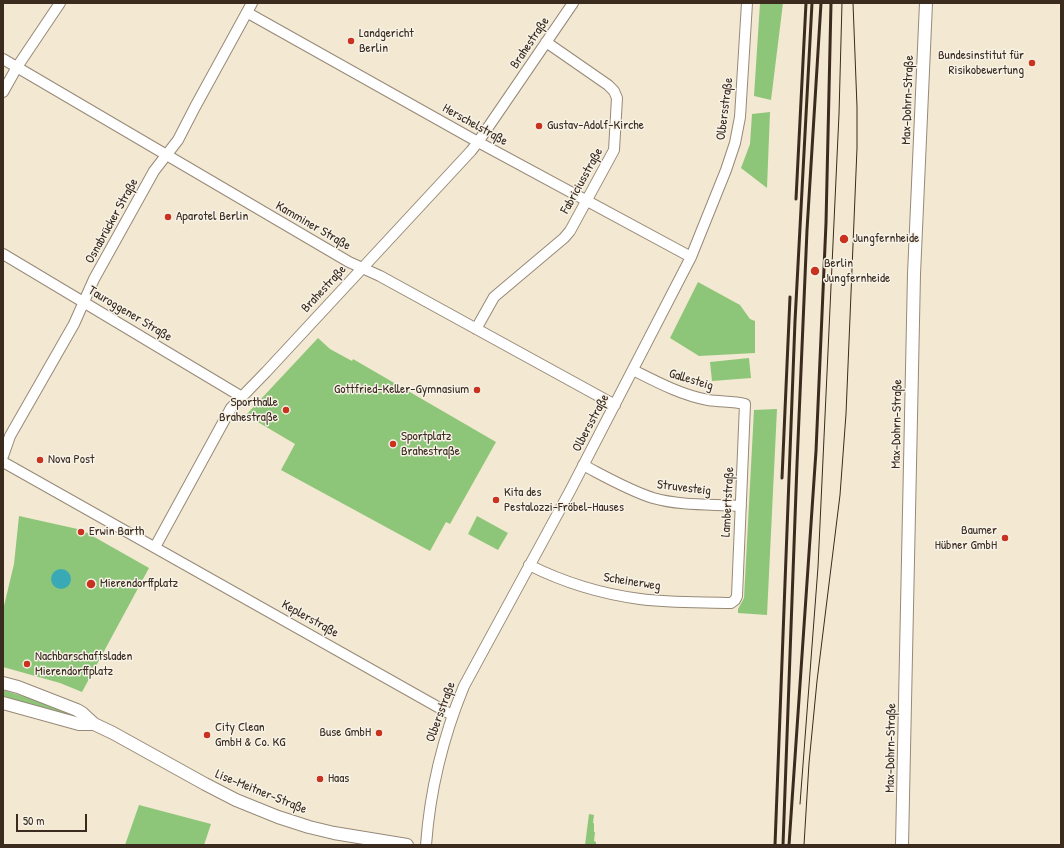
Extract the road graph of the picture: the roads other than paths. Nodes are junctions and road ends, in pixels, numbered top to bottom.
1 (60, 3) edge
2 (252, 3) edge
3 (573, 3) edge
4 (747, 3) edge
5 (926, 3) edge
6 (248, 13) junction
7 (546, 42) junction
8 (3, 59) edge
9 (17, 67) junction
10 (3, 92) edge
11 (478, 142) junction
12 (167, 154) junction
13 (587, 200) junction
14 (3, 254) edge
15 (691, 257) junction
16 (362, 268) junction
17 (84, 302) junction
18 (476, 329) junction
19 (633, 370) junction
20 (242, 397) junction
21 (746, 404) joint
22 (615, 405) junction
23 (3, 456) edge
24 (3, 462) edge
25 (583, 465) junction
26 (741, 506) junction
27 (155, 547) junction
28 (529, 566) junction
29 (736, 600) joint
30 (3, 682) edge
31 (3, 703) edge
32 (452, 715) junction
33 (94, 724) junction
34 (406, 845) edge
35 (426, 845) edge
36 (902, 845) edge

1 - 9 street
2 - 6 street, Osnabrücker Straße
3 - 7 street, Brahestraße
4 - 15 street, Olbersstraße
5 - 36 main road, Max-Dohrn-Straße
6 - 11 street, Herschelstraße
6 - 12 street, Osnabrücker Straße
7 - 11 street, Brahestraße
7 - 13 street, Fabriciusstraße
8 - 9 street, Kamminer Straße
9 - 10 street
9 - 12 street, Kamminer Straße
11 - 13 street, Herschelstraße
11 - 16 street, Brahestraße
12 - 16 street, Kamminer Straße
12 - 17 street, Osnabrücker Straße
13 - 15 street, Herschelstraße
13 - 18 street, Fabriciusstraße
14 - 17 street, Tauroggener Straße
15 - 19 street, Olbersstraße
16 - 18 street, Kamminer Straße
16 - 20 street, Brahestraße
17 - 20 street, Tauroggener Straße
17 - 23 street, Osnabrücker Straße
18 - 22 street, Kamminer Straße
19 - 21 street, Gallesteig
19 - 22 street, Olbersstraße
20 - 27 street, Brahestraße
21 - 26 street, Lambertstraße
22 - 25 street, Olbersstraße
24 - 27 street
25 - 26 street, Struvesteig
25 - 28 street, Olbersstraße
26 - 29 street, Lambertstraße
27 - 32 street, Keplerstraße
28 - 29 street, Scheinerweg
28 - 32 street, Olbersstraße
30 - 33 main road, Lise-Meitner-Straße
31 - 33 main road, Lise-Meitner-Straße
32 - 35 street, Olbersstraße
33 - 34 main road, Lise-Meitner-Straße

